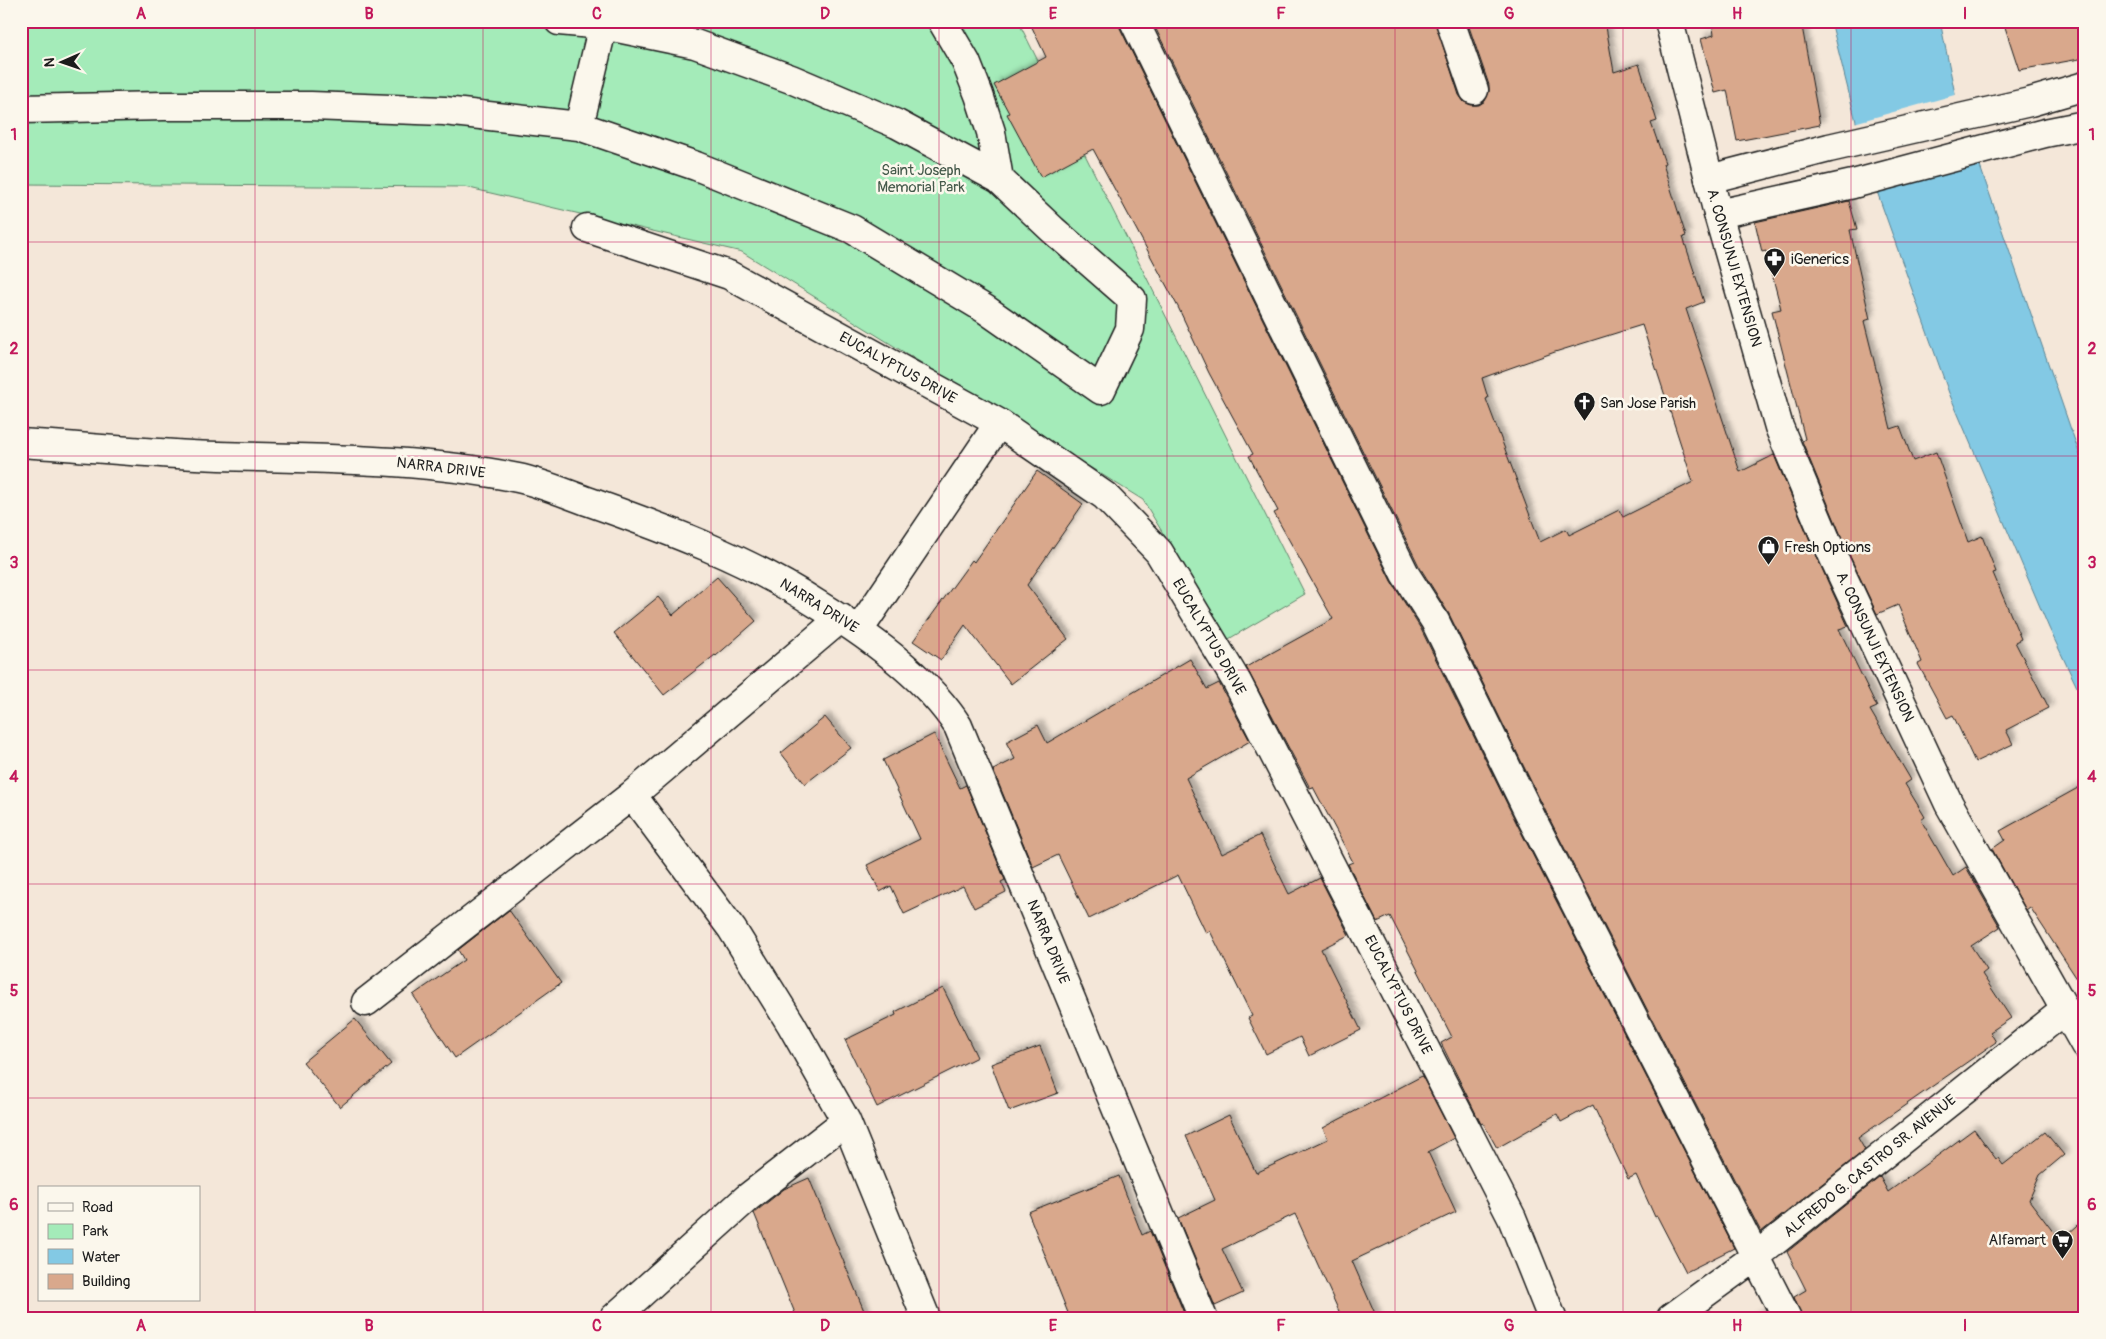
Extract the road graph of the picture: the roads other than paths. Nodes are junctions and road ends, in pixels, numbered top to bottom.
1 (559, 21) edge
2 (942, 21) edge
3 (1134, 21) edge
4 (1450, 21) edge
5 (1669, 21) edge
6 (603, 25) junction
7 (2085, 86) edge
8 (1474, 90) dead end
9 (21, 110) edge
10 (2085, 125) edge
11 (579, 126) junction
12 (999, 179) junction
13 (1709, 180) junction
14 (1718, 214) junction
15 (587, 228) dead end
16 (999, 423) junction
17 (21, 443) edge
18 (850, 624) junction
19 (632, 795) junction
20 (366, 1002) dead end
21 (2065, 1010) junction
22 (2085, 1045) edge
23 (846, 1121) junction
24 (1755, 1257) junction
25 (614, 1318) edge
26 (926, 1318) edge
27 (1202, 1318) edge
28 (1552, 1318) edge
29 (1671, 1318) edge
30 (1787, 1318) edge

1 - 6 street
2 - 12 street
3 - 24 street
4 - 8 street
5 - 13 street, A. CONSUNJI EXTENSION
6 - 11 street
6 - 12 street
7 - 13 street
9 - 11 street
10 - 14 street
11 - 12 street
13 - 14 street, A. CONSUNJI EXTENSION
14 - 21 street, A. CONSUNJI EXTENSION
15 - 16 street, EUCALYPTUS DRIVE
16 - 18 street
16 - 28 street, EUCALYPTUS DRIVE
17 - 18 street, NARRA DRIVE
18 - 19 street
18 - 27 street, NARRA DRIVE
19 - 20 street
19 - 23 street
21 - 22 street, A. CONSUNJI EXTENSION
21 - 24 street, ALFREDO G. CASTRO SR. AVENUE
23 - 25 street
23 - 26 street
24 - 29 street, ALFREDO G. CASTRO SR. AVENUE
24 - 30 street

